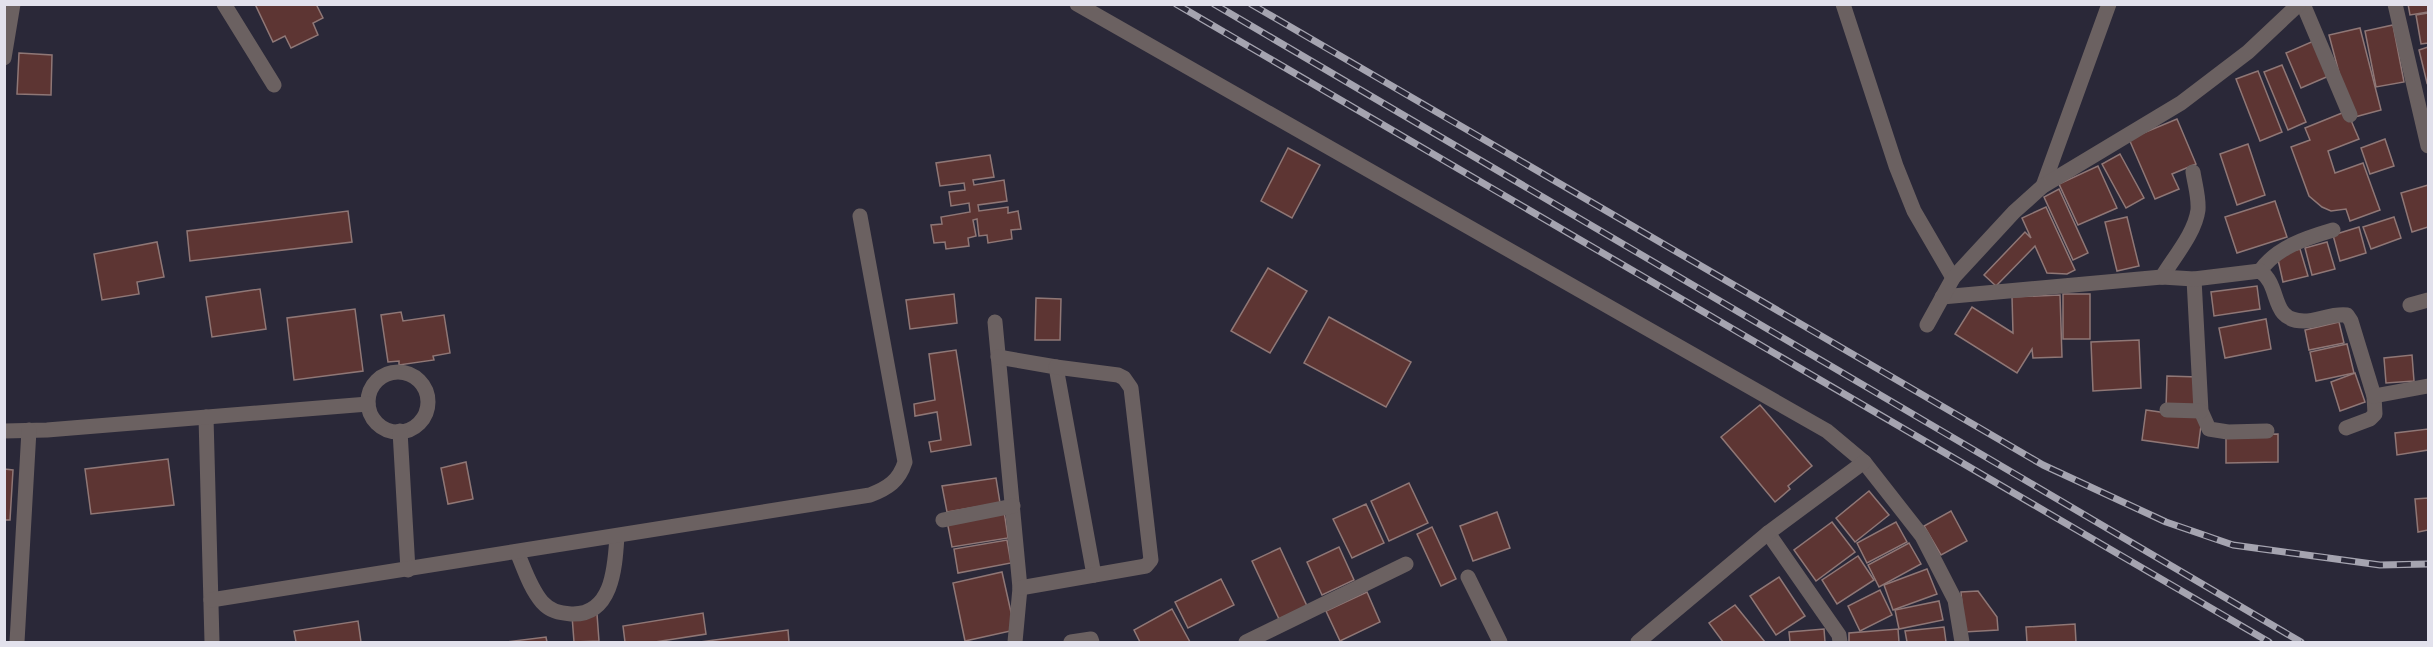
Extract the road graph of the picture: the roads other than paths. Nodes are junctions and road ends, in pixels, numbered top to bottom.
1 (13, 4) edge
2 (224, 4) edge
3 (1077, 4) edge
4 (1843, 4) edge
5 (2109, 4) edge
6 (2301, 4) edge
7 (2395, 4) edge
8 (4, 58) edge
9 (274, 85) dead end
10 (2350, 115) dead end
11 (2428, 146) edge
12 (2193, 172) dead end
13 (2043, 186) junction
14 (860, 216) dead end
15 (2332, 230) dead end
16 (2260, 271) junction
17 (2162, 277) junction
18 (1953, 278) junction
19 (2194, 279) junction
20 (1942, 297) junction
21 (2428, 300) edge
22 (2410, 305) dead end
23 (995, 322) dead end
24 (1927, 325) dead end
25 (998, 357) junction
26 (1056, 367) junction
27 (2428, 386) edge
28 (2374, 396) junction
29 (368, 404) junction
30 (2167, 410) dead end
31 (2201, 411) junction
32 (206, 417) junction
33 (2346, 428) dead end
34 (29, 430) junction
35 (4, 431) edge
36 (400, 431) junction
37 (2267, 431) dead end
38 (1864, 462) junction
39 (1013, 506) junction
40 (943, 519) dead end
41 (1768, 533) junction
42 (617, 536) junction
43 (517, 552) junction
44 (1406, 564) dead end
45 (408, 570) junction
46 (1094, 575) junction
47 (1468, 577) dead end
48 (1020, 588) junction
49 (211, 600) junction
50 (17, 642) edge
51 (212, 642) edge
52 (1015, 642) edge
53 (1071, 642) edge
54 (1092, 642) edge
55 (1246, 642) edge
56 (1500, 642) edge
57 (1638, 642) edge
58 (1840, 642) edge
59 (1962, 642) edge

1 - 8 street
2 - 9 street
3 - 38 street
4 - 18 street
5 - 13 street
6 - 10 street
6 - 13 street
7 - 11 street
12 - 17 street
13 - 18 street
14 - 42 street
15 - 16 street
16 - 19 street
16 - 28 street
17 - 19 street
17 - 20 street
18 - 20 street
19 - 31 street
20 - 24 street
21 - 22 street
23 - 25 street
25 - 26 street
25 - 39 street
26 - 46 street
26 - 46 street
27 - 28 street
28 - 33 street
29 - 32 street
29 - 36 street
29 - 36 street
30 - 31 street
31 - 37 street
32 - 34 street
32 - 49 street
34 - 35 street
34 - 50 street
36 - 45 street
38 - 41 street
38 - 59 street
39 - 40 street
39 - 48 street
41 - 57 street
41 - 58 street
42 - 43 street
42 - 43 street
43 - 45 street
44 - 55 street
45 - 49 street
46 - 48 street
47 - 56 street
48 - 52 street
49 - 51 street
53 - 54 street

